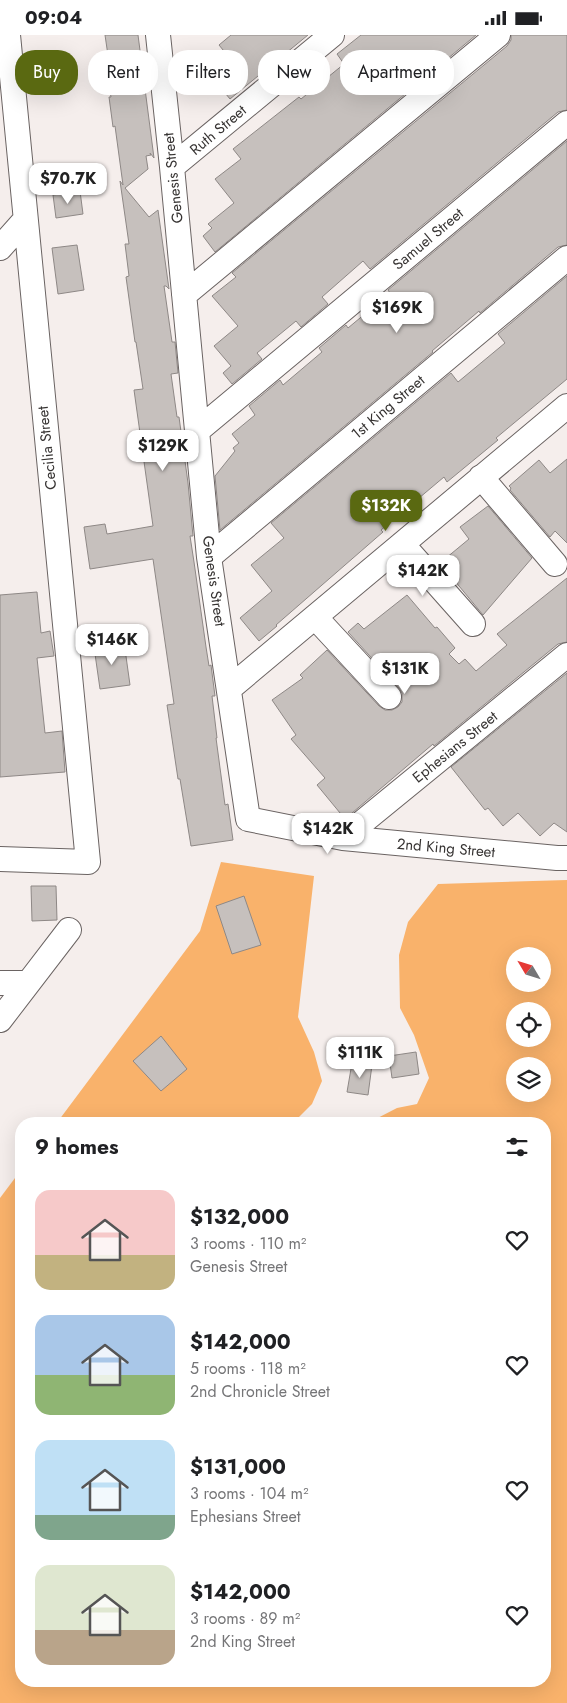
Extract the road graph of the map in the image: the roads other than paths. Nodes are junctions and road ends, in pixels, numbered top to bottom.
1 (8, 35) edge
2 (332, 35) edge
3 (498, 35) edge
4 (159, 36) edge
5 (567, 123) edge
6 (172, 167) junction
7 (25, 220) junction
8 (0, 248) edge
9 (567, 258) edge
10 (184, 295) junction
11 (566, 407) edge
12 (197, 431) junction
13 (481, 477) junction
14 (402, 544) junction
15 (209, 557) junction
16 (555, 564) dead end
17 (315, 617) junction
18 (473, 624) dead end
19 (567, 655) edge
20 (230, 688) junction
21 (389, 697) dead end
22 (343, 838) junction
23 (567, 858) edge
24 (0, 859) edge
25 (69, 930) dead end
26 (0, 983) edge
27 (28, 983) junction
28 (0, 1020) edge

1 - 7 street, Cecilia Street
2 - 6 street, Ruth Street
3 - 10 street
4 - 6 street, Genesis Street
5 - 12 street, Samuel Street
6 - 10 street, Genesis Street
7 - 8 street
7 - 24 street, Cecilia Street
9 - 15 street, 1st King Street
10 - 12 street, Genesis Street
11 - 13 street
12 - 15 street, Genesis Street
13 - 14 street
13 - 16 street
14 - 17 street
14 - 18 street
15 - 20 street, Genesis Street
17 - 20 street
17 - 21 street
19 - 22 street, Ephesians Street
20 - 22 street, 2nd King Street
22 - 23 street, 2nd King Street
25 - 27 street
26 - 27 street
27 - 28 street

